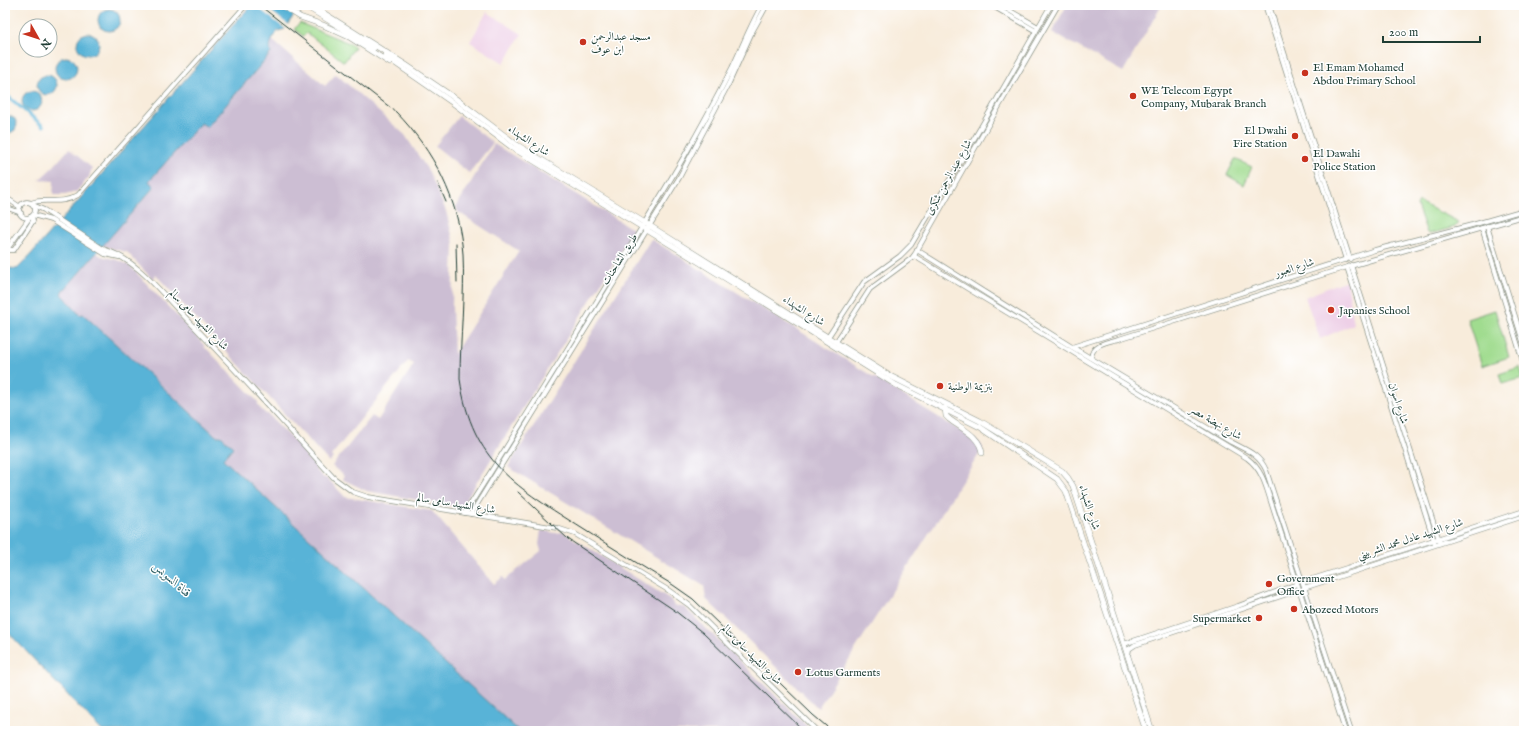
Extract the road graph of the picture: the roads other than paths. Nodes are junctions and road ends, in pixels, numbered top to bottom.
1 (246, 5) edge
2 (281, 5) edge
3 (304, 5) edge
4 (311, 5) edge
5 (762, 5) edge
6 (767, 5) edge
7 (991, 5) edge
8 (1000, 5) edge
9 (1051, 5) edge
10 (1058, 5) edge
11 (1265, 5) edge
12 (1269, 5) edge
13 (1037, 29) junction
14 (362, 38) junction
15 (407, 71) junction
16 (685, 155) junction
17 (690, 158) junction
18 (679, 164) junction
19 (685, 167) junction
20 (954, 174) junction
21 (959, 176) junction
22 (949, 181) junction
23 (954, 184) junction
24 (5, 197) edge
25 (32, 204) junction
26 (20, 206) junction
27 (5, 207) edge
28 (1524, 210) edge
29 (21, 213) junction
30 (32, 216) junction
31 (1524, 216) edge
32 (52, 218) junction
33 (644, 225) junction
34 (1487, 226) junction
35 (649, 228) junction
36 (1482, 228) junction
37 (1393, 246) junction
38 (6, 249) edge
39 (917, 250) junction
40 (1375, 250) junction
41 (1394, 254) junction
42 (914, 256) junction
43 (1377, 258) junction
44 (1348, 259) junction
45 (938, 264) junction
46 (1349, 266) junction
47 (712, 268) junction
48 (935, 268) junction
49 (881, 269) junction
50 (873, 274) junction
51 (887, 276) junction
52 (878, 282) junction
53 (1271, 284) junction
54 (1272, 290) junction
55 (593, 307) junction
56 (599, 310) junction
57 (584, 321) junction
58 (590, 324) junction
59 (834, 328) junction
60 (1128, 329) junction
61 (841, 333) junction
62 (1130, 335) junction
63 (828, 337) junction
64 (836, 342) junction
65 (1524, 345) edge
66 (1072, 347) junction
67 (1091, 358) junction
68 (1524, 365) edge
69 (543, 387) junction
70 (548, 390) junction
71 (945, 408) junction
72 (982, 453) dead end
73 (1050, 463) junction
74 (1047, 471) junction
75 (1062, 471) junction
76 (1057, 479) junction
77 (1276, 499) junction
78 (1271, 502) junction
79 (1279, 509) junction
80 (1274, 511) junction
81 (1524, 511) edge
82 (465, 513) junction
83 (471, 514) junction
84 (1524, 516) edge
85 (1439, 541) junction
86 (1434, 542) junction
87 (1302, 582) junction
88 (1297, 584) junction
89 (1304, 588) junction
90 (1299, 590) junction
91 (1239, 608) junction
92 (1124, 644) junction
93 (1128, 656) junction
94 (1327, 657) junction
95 (1322, 659) junction
96 (1137, 683) junction
97 (1131, 684) junction
98 (1140, 695) junction
99 (1134, 696) junction
100 (817, 731) edge
101 (1146, 731) edge
102 (1152, 731) edge
103 (1346, 731) edge
104 (1351, 731) edge

1 - 25 street
2 - 15 highway
3 - 14 highway, شارع الشهداء
4 - 14 highway, شارع الشهداء
5 - 16 street, طريق الشاحنات
6 - 17 street, طريق الشاحنات
7 - 13 street
8 - 13 street
9 - 13 street, شارع عبد الرحمن شكرى
10 - 21 street, شارع عبد الرحمن شكرى
11 - 44 street
12 - 44 street
13 - 20 street, شارع عبد الرحمن شكرى
14 - 15 highway, شارع الشهداء
14 - 33 highway, شارع الشهداء
15 - 33 highway, شارع الشهداء
16 - 17 street
16 - 18 street, طريق الشاحنات
17 - 19 street, طريق الشاحنات
18 - 19 street
18 - 33 street, طريق الشاحنات
19 - 35 street, طريق الشاحنات
20 - 21 street
20 - 22 street, شارع عبد الرحمن شكرى
21 - 23 street, شارع عبد الرحمن شكرى
22 - 23 street
22 - 49 street, شارع عبد الرحمن شكرى
23 - 39 street, شارع عبد الرحمن شكرى
24 - 26 street
25 - 26 street
25 - 30 street
25 - 32 street
26 - 29 street
27 - 29 street
28 - 37 street, شارع العبور
29 - 30 street
30 - 32 street
30 - 38 street
31 - 34 street, شارع العبور
32 - 82 street, شارع الشهيد سامى سالم
33 - 35 highway, شارع الشهداء
33 - 55 street, طريق الشاحنات
34 - 36 street, شارع العبور
34 - 65 street
35 - 47 highway, شارع الشهداء
35 - 56 street, طريق الشاحنات
36 - 41 street, شارع العبور
36 - 68 street
37 - 40 street, شارع العبور
37 - 41 street
39 - 42 street, شارع عبد الرحمن شكرى
39 - 45 street, شارع نهضة مصر
40 - 43 street
40 - 44 street, شارع العبور
41 - 43 street, شارع العبور
42 - 48 street, شارع نهضة مصر
42 - 51 street, شارع عبد الرحمن شكرى
43 - 46 street, شارع العبور
44 - 53 street, شارع العبور
45 - 48 street
45 - 66 street, شارع نهضة مصر
46 - 54 street, شارع العبور
46 - 85 street, شارع اسوان
46 - 86 street, شارع اسوان
47 - 63 highway, شارع الشهداء
47 - 71 highway, شارع الشهداء
48 - 78 street, شارع نهضة مصر
49 - 50 street, شارع عبد الرحمن شكرى
49 - 51 street
50 - 52 street
50 - 59 street, شارع عبد الرحمن شكرى
51 - 52 street, شارع عبد الرحمن شكرى
52 - 61 street, شارع عبد الرحمن شكرى
53 - 54 street
53 - 60 street, شارع العبور
54 - 62 street, شارع العبور
55 - 56 street
55 - 57 street, طريق الشاحنات
56 - 58 street, طريق الشاحنات
57 - 58 street
57 - 69 street, طريق الشاحنات
58 - 70 street, طريق الشاحنات
59 - 61 street
59 - 63 street, شارع عبد الرحمن شكرى
60 - 62 street
60 - 66 street, شارع العبور
61 - 64 street, شارع عبد الرحمن شكرى
62 - 67 street, شارع العبور
63 - 64 highway, شارع الشهداء
64 - 73 highway, شارع الشهداء
66 - 67 street, شارع نهضة مصر
67 - 77 street, شارع نهضة مصر
69 - 70 street
69 - 82 street, طريق الشاحنات
70 - 83 street, طريق الشاحنات
71 - 72 highway
71 - 74 highway, شارع الشهداء
73 - 74 highway
73 - 75 highway, شارع الشهداء
74 - 76 highway, شارع الشهداء
75 - 76 highway
75 - 92 highway, شارع الشهداء
76 - 97 highway, شارع الشهداء
77 - 78 street
77 - 79 street, شارع نهضة مصر
78 - 80 street, شارع نهضة مصر
79 - 80 street
79 - 87 street, شارع نهضة مصر
80 - 88 street, شارع نهضة مصر
81 - 85 street, شارع الشهيد عادل محمد الشربيني
82 - 83 street, شارع الشهيد سامى سالم
83 - 100 street, شارع الشهيد سامى سالم
84 - 85 street, شارع الشهيد عادل محمد الشربيني
85 - 86 street, شارع الشهيد عادل محمد الشربيني
86 - 87 street, شارع الشهيد عادل محمد الشربيني
86 - 89 street, شارع الشهيد عادل محمد الشربيني
87 - 89 street, شارع نهضة مصر
88 - 90 street, شارع نهضة مصر
88 - 91 street
89 - 94 street, شارع نهضة مصر
90 - 91 street
90 - 95 street, شارع نهضة مصر
91 - 92 street
91 - 93 street
92 - 93 highway, شارع الشهداء
93 - 96 highway, شارع الشهداء
94 - 95 street
94 - 104 street, شارع نهضة مصر
95 - 103 street, شارع نهضة مصر
96 - 97 highway
96 - 98 highway, شارع الشهداء
97 - 99 highway, شارع الشهداء
98 - 99 highway
98 - 102 highway, شارع الشهداء
99 - 101 highway, شارع الشهداء

